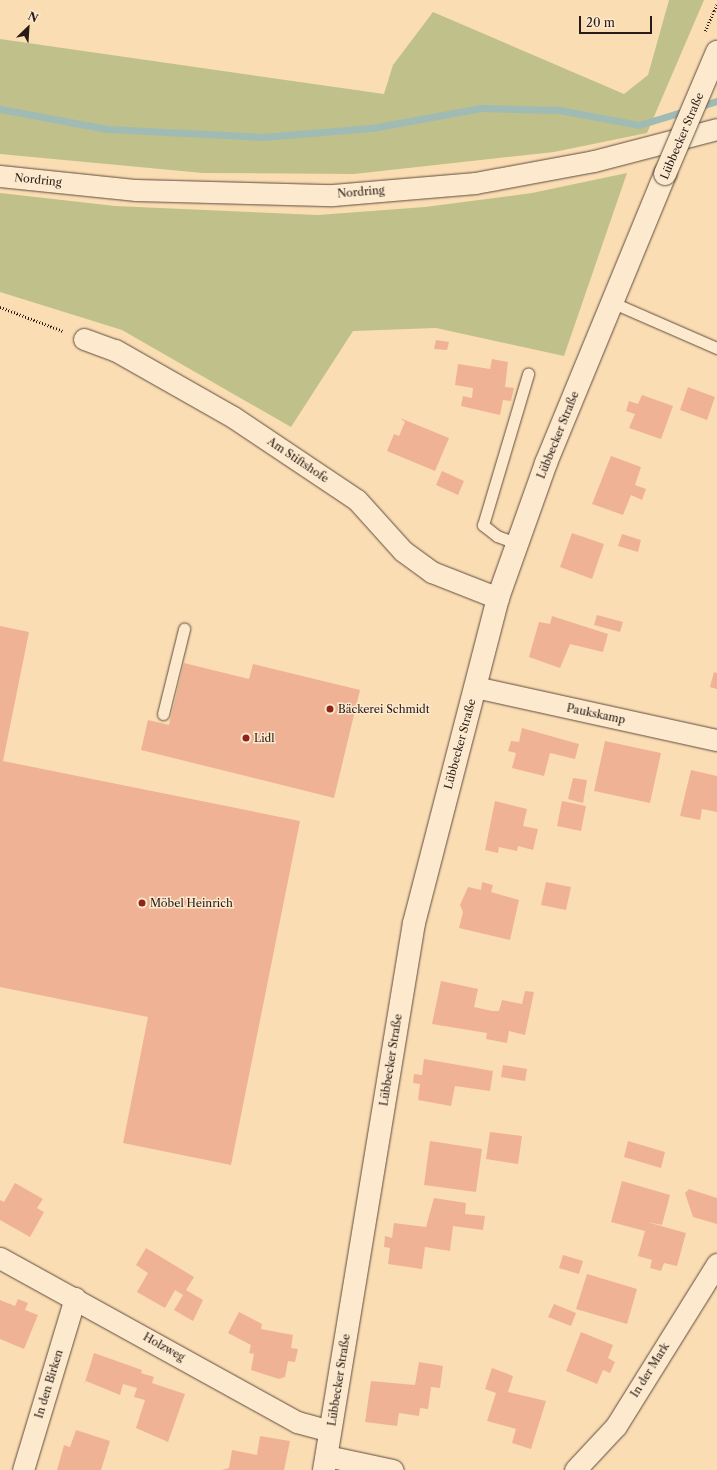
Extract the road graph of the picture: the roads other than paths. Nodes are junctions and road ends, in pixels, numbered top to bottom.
1 (717, 52) edge
2 (717, 129) edge
3 (0, 176) edge
4 (611, 302) junction
5 (84, 339) road end
6 (717, 348) edge
7 (528, 374) dead end
8 (516, 544) junction
9 (498, 598) junction
10 (184, 629) dead end
11 (475, 687) junction
12 (163, 714) dead end
13 (717, 740) edge
14 (0, 1258) edge
15 (717, 1264) edge
16 (75, 1298) junction
17 (330, 1431) junction
18 (326, 1463) edge
19 (23, 1470) edge
20 (392, 1470) edge
21 (575, 1470) edge

1 - 4 street, Lübbecker Straße, bridge
2 - 3 street, Nordring
4 - 6 lane
4 - 8 street, Lübbecker Straße
5 - 9 street, Am Stiftshofe
7 - 8 lane
8 - 9 street, Lübbecker Straße
9 - 11 street, Lübbecker Straße
10 - 12 lane
11 - 13 street, Paukskamp
11 - 17 street, Lübbecker Straße
14 - 16 street, Holzweg
15 - 21 street, In der Mark
16 - 17 street, Holzweg
16 - 19 street, In den Birken
17 - 18 street, Lübbecker Straße
18 - 20 street

